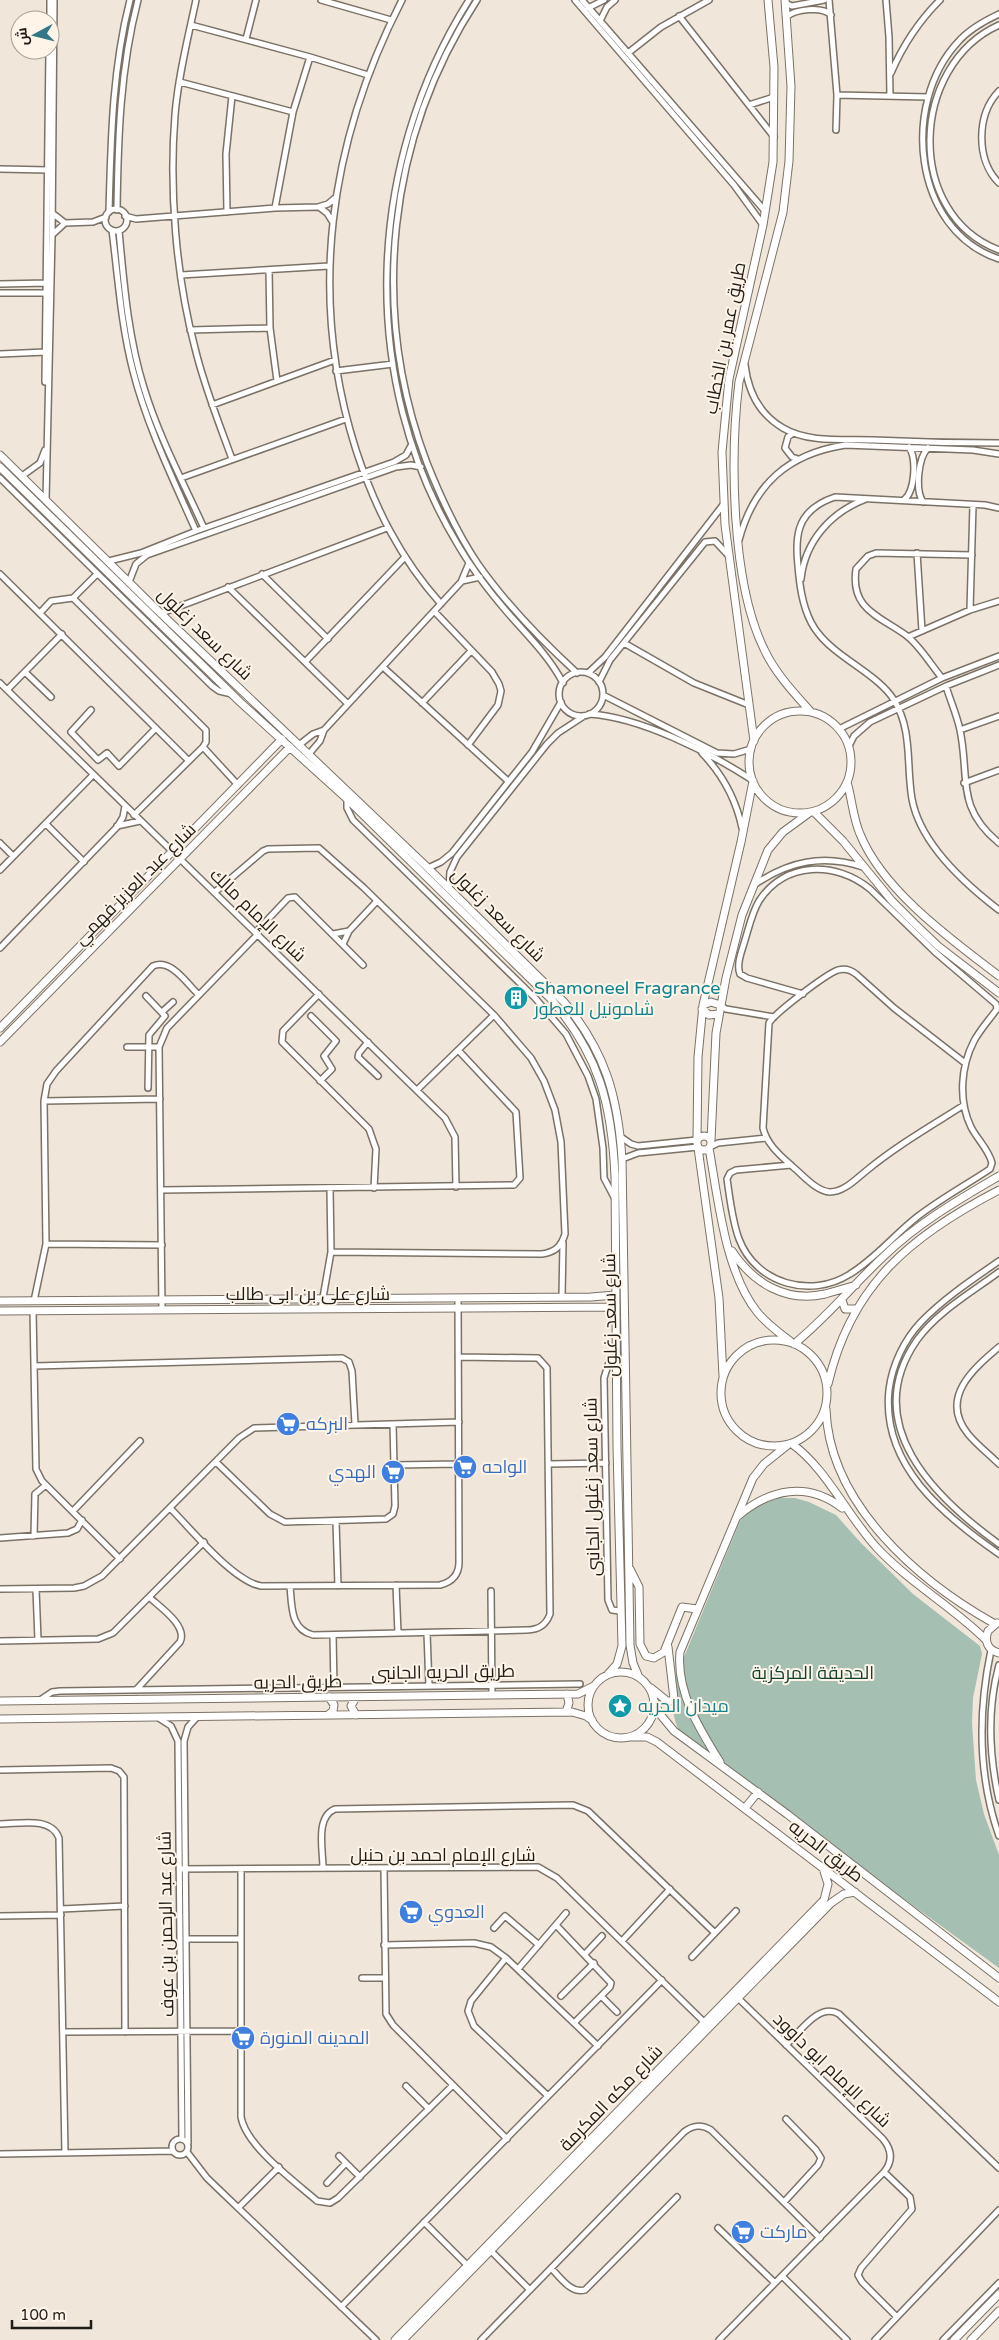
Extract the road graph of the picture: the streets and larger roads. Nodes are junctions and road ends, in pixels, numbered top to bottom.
1 (54, 0) edge
2 (130, 0) edge
3 (138, 0) edge
4 (196, 0) edge
5 (256, 0) edge
6 (321, 0) edge
7 (402, 0) edge
8 (470, 0) edge
9 (477, 0) edge
10 (575, 0) edge
11 (582, 0) edge
12 (604, 0) edge
13 (615, 0) edge
14 (708, 0) edge
15 (768, 0) edge
16 (824, 0) edge
17 (829, 0) edge
18 (886, 0) edge
19 (940, 0) edge
20 (335, 2) edge
21 (785, 2) edge
22 (588, 8) junction
23 (999, 14) edge
24 (831, 15) junction
25 (679, 16) junction
26 (786, 17) junction
27 (391, 20) junction
28 (600, 21) junction
29 (191, 25) junction
30 (999, 26) edge
31 (246, 39) junction
32 (628, 53) junction
33 (310, 57) junction
34 (49, 60) edge
35 (368, 75) junction
36 (890, 75) junction
37 (180, 82) junction
38 (999, 91) edge
39 (837, 95) junction
40 (232, 96) junction
41 (890, 96) junction
42 (774, 97) junction
43 (928, 97) junction
44 (749, 105) junction
45 (293, 112) junction
46 (836, 130) dead end
47 (774, 138) junction
48 (0, 169) edge
49 (48, 170) junction
50 (999, 183) edge
51 (335, 198) junction
52 (318, 207) junction
53 (275, 208) junction
54 (117, 210) junction
55 (227, 212) junction
56 (766, 212) junction
57 (52, 213) junction
58 (108, 214) junction
59 (125, 216) junction
60 (176, 216) junction
61 (136, 219) junction
62 (92, 222) junction
63 (332, 222) junction
64 (65, 223) junction
65 (125, 225) junction
66 (763, 225) junction
67 (110, 229) junction
68 (118, 231) junction
69 (52, 236) junction
70 (999, 250) edge
71 (999, 259) edge
72 (329, 266) junction
73 (269, 270) junction
74 (181, 275) junction
75 (47, 283) junction
76 (0, 284) edge
77 (47, 292) junction
78 (0, 293) edge
79 (270, 328) junction
80 (190, 330) junction
81 (46, 352) junction
82 (0, 354) edge
83 (335, 360) junction
84 (744, 362) junction
85 (393, 364) junction
86 (336, 371) junction
87 (277, 381) junction
88 (212, 404) junction
89 (346, 419) junction
90 (793, 433) junction
91 (412, 444) junction
92 (999, 444) edge
93 (909, 447) junction
94 (928, 448) junction
95 (999, 454) edge
96 (0, 455) edge
97 (232, 459) junction
98 (798, 459) junction
99 (0, 466) edge
100 (421, 467) junction
101 (364, 475) junction
102 (22, 476) junction
103 (0, 478) edge
104 (181, 478) junction
105 (870, 498) junction
106 (46, 500) junction
107 (904, 500) junction
108 (923, 502) junction
109 (723, 505) junction
110 (973, 505) junction
111 (999, 508) edge
112 (204, 528) junction
113 (387, 528) junction
114 (196, 531) junction
115 (75, 535) junction
116 (739, 540) junction
117 (917, 553) junction
118 (728, 555) junction
119 (972, 555) junction
120 (404, 558) junction
121 (109, 561) junction
122 (469, 562) junction
123 (0, 574) edge
124 (97, 574) junction
125 (262, 574) junction
126 (480, 577) junction
127 (129, 582) junction
128 (461, 582) junction
129 (228, 587) junction
130 (800, 589) junction
131 (72, 598) junction
132 (999, 601) edge
133 (441, 604) junction
134 (970, 610) junction
135 (434, 611) junction
136 (40, 613) junction
137 (162, 613) junction
138 (922, 631) junction
139 (62, 634) junction
140 (908, 637) junction
141 (328, 639) junction
142 (624, 643) junction
143 (471, 651) junction
144 (999, 656) edge
145 (305, 662) junction
146 (999, 665) edge
147 (383, 668) junction
148 (25, 672) junction
149 (577, 673) junction
150 (588, 673) junction
151 (942, 678) junction
152 (600, 682) junction
153 (0, 683) edge
154 (563, 683) junction
155 (946, 686) junction
156 (8, 689) junction
157 (232, 694) junction
158 (603, 695) junction
159 (51, 697) dead end
160 (894, 700) junction
161 (561, 702) junction
162 (422, 703) junction
163 (348, 704) junction
164 (749, 705) junction
165 (897, 708) junction
166 (91, 710) dead end
167 (811, 712) junction
168 (586, 715) junction
169 (999, 716) edge
170 (156, 728) junction
171 (839, 729) junction
172 (324, 730) junction
173 (960, 730) junction
174 (282, 739) junction
175 (754, 741) junction
176 (299, 745) junction
177 (468, 745) junction
178 (848, 746) junction
179 (202, 747) junction
180 (290, 747) junction
181 (751, 749) junction
182 (700, 751) junction
183 (308, 754) junction
184 (262, 760) junction
185 (189, 761) junction
186 (270, 768) junction
187 (999, 770) edge
188 (93, 775) junction
189 (508, 781) junction
190 (752, 781) junction
191 (847, 782) junction
192 (964, 783) junction
193 (238, 785) junction
194 (345, 794) junction
195 (125, 806) junction
196 (812, 812) junction
197 (134, 815) junction
198 (140, 821) junction
199 (46, 824) junction
200 (117, 826) junction
201 (743, 832) junction
202 (0, 843) edge
203 (999, 843) edge
204 (173, 851) junction
205 (13, 856) junction
206 (181, 859) junction
207 (84, 862) junction
208 (863, 867) junction
209 (428, 868) junction
210 (0, 870) edge
211 (752, 887) junction
212 (449, 888) junction
213 (215, 892) junction
214 (377, 901) junction
215 (999, 910) edge
216 (349, 931) junction
217 (257, 933) junction
218 (333, 934) junction
219 (496, 940) junction
220 (344, 944) junction
221 (0, 948) edge
222 (363, 965) dead end
223 (999, 976) edge
224 (999, 993) edge
225 (319, 994) junction
226 (803, 994) junction
227 (199, 995) junction
228 (146, 996) dead end
229 (173, 1002) dead end
230 (703, 1007) junction
231 (723, 1007) junction
232 (162, 1012) junction
233 (719, 1014) junction
234 (494, 1015) junction
235 (311, 1016) dead end
236 (774, 1017) junction
237 (0, 1028) edge
238 (0, 1042) edge
239 (368, 1042) junction
240 (127, 1047) dead end
241 (148, 1047) junction
242 (159, 1047) junction
243 (458, 1050) junction
244 (966, 1063) junction
245 (378, 1076) dead end
246 (320, 1081) junction
247 (148, 1088) dead end
248 (417, 1090) junction
249 (160, 1100) junction
250 (44, 1101) junction
251 (964, 1105) junction
252 (621, 1137) junction
253 (766, 1138) junction
254 (698, 1143) junction
255 (712, 1144) junction
256 (638, 1146) junction
257 (638, 1152) junction
258 (622, 1159) junction
259 (791, 1165) junction
260 (999, 1176) edge
261 (456, 1187) junction
262 (330, 1188) junction
263 (374, 1188) junction
264 (161, 1190) junction
265 (999, 1190) edge
266 (615, 1200) junction
267 (562, 1242) junction
268 (727, 1243) junction
269 (46, 1244) junction
270 (162, 1245) junction
271 (331, 1252) junction
272 (999, 1261) edge
273 (999, 1272) edge
274 (856, 1285) junction
275 (615, 1295) junction
276 (562, 1297) junction
277 (591, 1297) junction
278 (458, 1298) junction
279 (322, 1299) junction
280 (162, 1300) junction
281 (842, 1300) junction
282 (0, 1301) edge
283 (34, 1301) junction
284 (591, 1307) junction
285 (615, 1307) junction
286 (458, 1308) junction
287 (321, 1309) junction
288 (855, 1309) junction
289 (162, 1310) junction
290 (934, 1310) junction
291 (0, 1311) edge
292 (33, 1311) junction
293 (940, 1317) junction
294 (793, 1344) junction
295 (999, 1347) edge
296 (458, 1357) junction
297 (616, 1359) junction
298 (34, 1366) junction
299 (723, 1379) junction
300 (827, 1387) junction
301 (826, 1407) junction
302 (459, 1422) junction
303 (355, 1424) junction
304 (393, 1424) junction
305 (140, 1441) dead end
306 (790, 1444) junction
307 (617, 1447) junction
308 (626, 1447) junction
309 (906, 1448) junction
310 (898, 1452) junction
311 (216, 1462) junction
312 (606, 1462) junction
313 (459, 1464) junction
314 (548, 1464) junction
315 (999, 1464) edge
316 (394, 1465) junction
317 (46, 1484) junction
318 (170, 1508) junction
319 (73, 1511) junction
320 (848, 1512) junction
321 (736, 1518) junction
322 (82, 1520) junction
323 (336, 1521) junction
324 (34, 1536) junction
325 (0, 1538) edge
326 (204, 1542) junction
327 (999, 1544) edge
328 (999, 1554) edge
329 (120, 1559) junction
330 (629, 1569) junction
331 (396, 1585) junction
332 (290, 1586) junction
333 (338, 1586) junction
334 (0, 1589) edge
335 (36, 1589) junction
336 (491, 1591) dead end
337 (149, 1597) junction
338 (698, 1609) junction
339 (620, 1611) junction
340 (997, 1624) edge
341 (491, 1632) junction
342 (398, 1633) junction
343 (428, 1633) junction
344 (333, 1635) junction
345 (38, 1640) junction
346 (986, 1640) junction
347 (0, 1641) edge
348 (667, 1644) junction
349 (630, 1645) junction
350 (622, 1646) junction
351 (991, 1650) junction
352 (999, 1653) edge
353 (999, 1665) edge
354 (608, 1674) junction
355 (638, 1675) junction
356 (580, 1684) dead end
357 (492, 1685) junction
358 (429, 1686) junction
359 (594, 1686) junction
360 (334, 1687) junction
361 (650, 1687) junction
362 (136, 1690) junction
363 (0, 1694) edge
364 (567, 1694) junction
365 (492, 1695) junction
366 (356, 1696) junction
367 (329, 1697) junction
368 (0, 1700) edge
369 (8, 1700) junction
370 (39, 1700) junction
371 (654, 1702) junction
372 (566, 1712) junction
373 (327, 1715) junction
374 (356, 1715) junction
375 (158, 1717) junction
376 (197, 1717) junction
377 (0, 1719) edge
378 (592, 1720) junction
379 (631, 1737) junction
380 (723, 1767) junction
381 (0, 1770) edge
382 (758, 1792) junction
383 (999, 1800) edge
384 (745, 1808) junction
385 (0, 1824) edge
386 (999, 1836) edge
387 (323, 1868) junction
388 (384, 1868) junction
389 (823, 1868) junction
390 (182, 1869) junction
391 (241, 1869) junction
392 (670, 1889) junction
393 (855, 1892) junction
394 (125, 1906) junction
395 (61, 1911) junction
396 (736, 1911) dead end
397 (566, 1913) dead end
398 (0, 1916) edge
399 (808, 1922) junction
400 (556, 1925) junction
401 (494, 1928) dead end
402 (715, 1933) junction
403 (602, 1936) dead end
404 (186, 1939) junction
405 (241, 1939) junction
406 (622, 1941) junction
407 (384, 1945) junction
408 (539, 1945) junction
409 (585, 1954) junction
410 (692, 1957) dead end
411 (506, 1958) junction
412 (594, 1963) junction
413 (518, 1970) junction
414 (362, 1978) dead end
415 (385, 1978) junction
416 (999, 1978) edge
417 (662, 1980) junction
418 (561, 1996) dead end
419 (601, 1996) junction
420 (738, 1998) junction
421 (999, 2002) edge
422 (617, 2012) dead end
423 (705, 2023) junction
424 (574, 2024) junction
425 (240, 2031) junction
426 (63, 2032) junction
427 (125, 2032) junction
428 (184, 2032) junction
429 (786, 2045) junction
430 (598, 2046) junction
431 (666, 2067) junction
432 (453, 2085) junction
433 (406, 2086) dead end
434 (548, 2096) junction
435 (429, 2109) junction
436 (786, 2119) dead end
437 (182, 2139) junction
438 (506, 2139) junction
439 (188, 2144) junction
440 (173, 2151) junction
441 (187, 2152) junction
442 (65, 2153) junction
443 (0, 2154) edge
444 (339, 2156) dead end
445 (346, 2163) junction
446 (279, 2167) junction
447 (999, 2168) edge
448 (884, 2172) junction
449 (360, 2177) junction
450 (327, 2183) dead end
451 (677, 2197) dead end
452 (784, 2202) junction
453 (238, 2208) junction
454 (529, 2208) junction
455 (999, 2210) edge
456 (994, 2215) junction
457 (999, 2220) edge
458 (424, 2222) junction
459 (718, 2228) dead end
460 (820, 2238) junction
461 (491, 2250) junction
462 (468, 2266) junction
463 (551, 2268) junction
464 (782, 2276) junction
465 (999, 2282) edge
466 (775, 2283) junction
467 (530, 2290) junction
468 (999, 2294) edge
469 (341, 2307) junction
470 (999, 2310) edge
471 (897, 2316) junction
472 (376, 2340) edge
473 (395, 2340) edge
474 (403, 2340) edge
475 (481, 2340) edge
476 (719, 2340) edge
477 (847, 2340) edge
478 (874, 2340) edge
479 (943, 2340) edge
480 (954, 2340) edge
481 (971, 2340) edge

1 - 57 street
2 - 58 street
3 - 54 street
4 - 29 street
5 - 31 street
6 - 20 street
7 - 27 street
8 - 85 street
9 - 149 street
10 - 66 street
11 - 22 street
12 - 22 street
13 - 28 street
14 - 25 street
15 - 42 street, طريق عمر بن الخطاب
16 - 21 street
17 - 24 street
18 - 36 street
19 - 36 street
20 - 27 street
21 - 26 street, طريق عمر بن الخطاب
22 - 28 street
23 - 43 street
24 - 26 street
24 - 39 street
25 - 32 street
25 - 44 street
26 - 84 street, طريق عمر بن الخطاب
27 - 35 street
28 - 32 street
29 - 31 street
29 - 37 street
30 - 70 street
31 - 33 street
32 - 56 street
33 - 35 street
33 - 45 street
34 - 49 street
35 - 51 street
36 - 41 street
37 - 40 street
37 - 60 street
38 - 50 street
39 - 41 street
39 - 46 street
40 - 45 street
40 - 55 street
41 - 43 street
42 - 44 street
42 - 47 street, طريق عمر بن الخطاب
43 - 71 street
44 - 47 street
45 - 53 street
47 - 56 street, طريق عمر بن الخطاب
48 - 49 street
49 - 75 street
51 - 52 street
51 - 63 street
52 - 53 street
52 - 63 street
53 - 55 street
54 - 58 street
54 - 59 street
55 - 60 street
56 - 66 street, طريق عمر بن الخطاب
57 - 64 street
57 - 69 street
58 - 62 street
58 - 67 street
59 - 61 street
59 - 65 street
60 - 61 street
60 - 74 street
61 - 65 street
62 - 64 street
62 - 67 street
63 - 72 street
64 - 69 street
65 - 68 street
66 - 109 street, طريق عمر بن الخطاب
67 - 68 street
67 - 114 street
68 - 104 street
69 - 106 street
72 - 73 street
72 - 83 street
73 - 74 street
73 - 79 street
74 - 80 street
75 - 76 street
75 - 77 street
77 - 78 street
77 - 81 street
79 - 80 street
79 - 87 street
80 - 88 street
81 - 82 street
81 - 102 street
83 - 86 street
83 - 87 street
84 - 90 street
84 - 116 street, طريق عمر بن الخطاب
85 - 86 street
85 - 91 street
86 - 89 street
87 - 88 street
88 - 97 street
89 - 97 street
89 - 101 street
90 - 92 street
90 - 98 street
91 - 100 street
91 - 101 street
93 - 94 street
93 - 98 street
93 - 107 street
94 - 95 street
94 - 108 street
96 - 102 street, شارع سعد زغلول
97 - 104 street
98 - 116 street
99 - 115 street, شارع سعد زغلول
100 - 101 street
100 - 122 street
101 - 112 street
101 - 113 street
101 - 127 street
102 - 106 street, شارع سعد زغلول
103 - 124 street
104 - 112 street
105 - 107 street
105 - 130 street
105 - 130 street
106 - 115 street, شارع سعد زغلول
107 - 108 street
108 - 110 street
109 - 118 street, طريق عمر بن الخطاب
109 - 150 street
110 - 111 street
110 - 119 street
112 - 114 street
113 - 120 street
113 - 125 street
114 - 121 street
115 - 121 street, شارع سعد زغلول
115 - 157 street, شارع سعد زغلول
116 - 167 street, طريق عمر بن الخطاب
117 - 119 street
117 - 138 street
117 - 140 street
118 - 142 street
118 - 164 street, طريق عمر بن الخطاب
119 - 134 street
120 - 133 street
120 - 141 street
121 - 127 street, شارع سعد زغلول
122 - 126 street
122 - 128 street
123 - 136 street
124 - 131 street
124 - 157 street
125 - 129 street
125 - 141 street
126 - 128 street
126 - 154 street
127 - 137 street, شارع سعد زغلول
128 - 133 street
129 - 137 street
129 - 145 street
130 - 160 street
131 - 136 street
131 - 179 street
132 - 134 street
133 - 135 street
134 - 138 street
135 - 143 street
135 - 147 street
136 - 139 street
137 - 176 street, شارع سعد زغلول
138 - 140 street
139 - 148 street
139 - 170 street
140 - 151 street
141 - 145 street
142 - 152 street
142 - 164 street
143 - 162 street
143 - 177 street
144 - 151 street
145 - 163 street
146 - 155 street
147 - 162 street
147 - 163 street
148 - 156 street
148 - 159 street
149 - 150 street
149 - 154 street
150 - 152 street
151 - 160 street
152 - 158 street
153 - 156 street, شارع الإمام مالك
154 - 161 street
155 - 165 street
155 - 173 street
156 - 188 street, شارع الإمام مالك
157 - 174 street, شارع سعد زغلول
158 - 168 street
158 - 181 street
160 - 165 street
160 - 171 street
161 - 168 street
161 - 189 street
162 - 177 street
163 - 172 street
164 - 175 street, طريق عمر بن الخطاب
165 - 178 street
165 - 215 street
166 - 170 street
167 - 171 street
167 - 175 street
168 - 182 street
168 - 212 street
169 - 173 street
170 - 185 street
171 - 178 street
172 - 176 street
172 - 183 street
173 - 192 street
174 - 180 street, شارع سعد زغلول
174 - 184 street, شارع عبد العزيز فهمي
175 - 181 street
176 - 183 street, شارع سعد زغلول
177 - 189 street
178 - 191 street
179 - 185 street
179 - 193 street
180 - 186 street, شارع عبد العزيز فهمي
180 - 194 street, شارع سعد زغلول
181 - 190 street
182 - 190 street
182 - 201 street
183 - 194 street, شارع سعد زغلول
184 - 186 street
184 - 193 street, شارع عبد العزيز فهمي
185 - 197 street
186 - 206 street, شارع عبد العزيز فهمي
187 - 192 street
188 - 195 street, شارع الإمام مالك
188 - 199 street
189 - 209 street
190 - 196 street
190 - 201 street
191 - 196 street
191 - 223 street
192 - 203 street
193 - 204 street, شارع عبد العزيز فهمي
194 - 209 street, شارع سعد زغلول
194 - 219 street, شارع سعد زغلول
194 - 266 street
195 - 197 street, شارع الإمام مالك
195 - 200 street
196 - 208 street
196 - 211 street
197 - 198 street, شارع الإمام مالك
198 - 200 street
198 - 204 street, شارع الإمام مالك
199 - 205 street
199 - 207 street
200 - 207 street
201 - 230 street
202 - 205 street
204 - 206 street, شارع الإمام مالك
204 - 237 street, شارع عبد العزيز فهمي
205 - 210 street
206 - 213 street, شارع الإمام مالك
206 - 238 street, شارع عبد العزيز فهمي
207 - 221 street
208 - 211 street
208 - 224 street
209 - 212 street, شارع سعد زغلول
211 - 231 street
212 - 219 street, شارع سعد زغلول
213 - 214 street
213 - 217 street, شارع الإمام مالك
214 - 216 street
214 - 234 street
216 - 218 street
216 - 220 street
217 - 218 street
217 - 225 street, شارع الإمام مالك
217 - 227 street
218 - 220 street
219 - 252 street, شارع سعد زغلول
219 - 266 street, شارع سعد زغلول
220 - 222 street
225 - 239 street, شارع الإمام مالك
225 - 246 street
226 - 236 street
226 - 244 street
226 - 244 street
227 - 242 street
227 - 250 street
228 - 232 street
229 - 232 street
230 - 231 street
230 - 233 street
230 - 254 street
231 - 233 street
231 - 236 street
232 - 241 street
233 - 255 street
234 - 243 street
234 - 267 street
235 - 246 street
236 - 253 street
239 - 245 street
239 - 248 street, شارع الإمام مالك
240 - 241 street
241 - 242 street
241 - 247 street
242 - 249 street
243 - 248 street
243 - 261 street
244 - 251 street
246 - 263 street
248 - 261 street, شارع الإمام مالك
249 - 250 street
249 - 264 street
250 - 269 street
251 - 259 street
251 - 259 street
252 - 256 street
252 - 258 street, شارع سعد زغلول
253 - 255 street
253 - 259 street
254 - 255 street
254 - 255 street
254 - 256 street
254 - 257 street
254 - 299 street
255 - 268 street
256 - 257 street
257 - 258 street
258 - 308 street, شارع سعد زغلول
260 - 274 street
261 - 263 street
262 - 263 street
262 - 264 street
262 - 271 street
264 - 270 street
265 - 288 street
266 - 275 street, شارع سعد زغلول
267 - 271 street
267 - 276 street
268 - 274 street
268 - 294 street
269 - 270 street
269 - 283 street
270 - 280 street
271 - 279 street
272 - 290 street
273 - 293 street
274 - 281 street
275 - 277 street, شارع على بن ابى طالب
275 - 285 street, شارع سعد زغلول
276 - 277 street, شارع على بن ابى طالب
276 - 278 street, شارع على بن ابى طالب
277 - 284 street
278 - 279 street, شارع على بن ابى طالب
278 - 286 street
279 - 280 street, شارع على بن ابى طالب
279 - 287 street
280 - 283 street, شارع على بن ابى طالب
280 - 289 street
281 - 288 street
281 - 294 street
282 - 283 street, شارع على بن ابى طالب
284 - 285 street, شارع على بن ابى طالب
284 - 286 street, شارع على بن ابى طالب
285 - 297 street, شارع سعد زغلول
286 - 287 street, شارع على بن ابى طالب
286 - 296 street
287 - 289 street, شارع على بن ابى طالب
288 - 300 street
289 - 292 street, شارع على بن ابى طالب
290 - 293 street
290 - 310 street
291 - 292 street, شارع على بن ابى طالب
292 - 298 street
293 - 309 street
294 - 299 street
294 - 300 street
295 - 315 street
296 - 302 street
296 - 314 street
297 - 307 street, شارع سعد زغلول
297 - 312 street, شارع سعد زغلول الجانبى
298 - 303 street
298 - 317 street
299 - 306 street
300 - 301 street
301 - 306 street
301 - 340 street
302 - 304 street
302 - 313 street
303 - 304 street
303 - 311 street
304 - 316 street
305 - 319 street
306 - 320 street
306 - 321 street
307 - 308 street
307 - 339 street, شارع سعد زغلول
308 - 330 street, شارع سعد زغلول
309 - 310 street
309 - 327 street
310 - 328 street
311 - 318 street
311 - 323 street
312 - 314 street
312 - 339 street, شارع سعد زغلول الجانبى
313 - 316 street
313 - 331 street
314 - 341 street
316 - 323 street
317 - 319 street
317 - 324 street
318 - 326 street
318 - 329 street
319 - 322 street
320 - 321 street
320 - 346 street
321 - 338 street
322 - 324 street
322 - 329 street
323 - 333 street
324 - 325 street
326 - 332 street
326 - 337 street
329 - 335 street
330 - 348 street
330 - 349 street, شارع سعد زغلول
331 - 333 street
331 - 342 street
332 - 333 street
332 - 344 street
334 - 335 street
335 - 345 street
336 - 341 street
337 - 345 street
337 - 362 street
338 - 348 street
338 - 380 street
339 - 350 street, شارع سعد زغلول
340 - 346 street
341 - 343 street
341 - 357 street
342 - 343 street
342 - 344 street
343 - 358 street
344 - 360 street
345 - 347 street
346 - 351 street
348 - 361 street
349 - 350 street
349 - 355 street, شارع سعد زغلول
350 - 354 street, شارع سعد زغلول
351 - 352 street
351 - 386 street
353 - 383 street
354 - 355 street
354 - 359 street
355 - 361 street
356 - 357 street, طريق الحريه الجانبى
357 - 358 street, طريق الحريه الجانبى
357 - 365 street
358 - 360 street, طريق الحريه الجانبى
359 - 364 street, طريق الحريه
359 - 378 street
360 - 362 street, طريق الحريه الجانبى
361 - 371 street
362 - 370 street, طريق الحريه الجانبى
363 - 369 street
364 - 365 street, طريق الحريه
364 - 372 street
365 - 366 street, طريق الحريه
366 - 367 street, طريق الحريه
366 - 374 street
367 - 370 street, طريق الحريه
367 - 373 street
368 - 369 street, طريق الحريه
369 - 370 street, طريق الحريه
371 - 379 street
371 - 380 street, طريق الحريه
372 - 374 street, طريق الحريه
372 - 378 street, طريق الحريه
373 - 374 street, طريق الحريه
373 - 376 street, طريق الحريه
375 - 376 street, طريق الحريه
375 - 377 street, طريق الحريه
375 - 390 street, شارع عبد الرحمن بن عوف
376 - 390 street, شارع عبد الرحمن بن عوف
378 - 379 street
379 - 384 street, طريق الحريه
380 - 382 street, طريق الحريه
381 - 394 street
382 - 384 street
382 - 416 street, طريق الحريه
384 - 389 street, طريق الحريه
385 - 395 street
387 - 388 street, شارع الإمام احمد بن حنبل
387 - 391 street, شارع الإمام احمد بن حنبل
387 - 392 street
388 - 406 street, شارع الإمام احمد بن حنبل
388 - 407 street
389 - 393 street, طريق الحريه
389 - 399 street, شارع مكه المكرمة
390 - 391 street, شارع الإمام احمد بن حنبل
390 - 404 street, شارع عبد الرحمن بن عوف
390 - 428 street, شارع عبد الرحمن بن عوف
391 - 405 street
392 - 402 street
392 - 406 street
393 - 399 street, شارع مكه المكرمة
393 - 421 street, طريق الحريه
394 - 395 street
394 - 427 street
395 - 398 street
395 - 426 street
396 - 402 street
397 - 400 street
399 - 420 street, شارع مكه المكرمة
399 - 423 street, شارع مكه المكرمة
400 - 408 street
400 - 409 street
401 - 408 street
402 - 410 street
403 - 409 street
404 - 405 street
404 - 428 street, شارع عبد الرحمن بن عوف
405 - 425 street
406 - 417 street, شارع الإمام احمد بن حنبل
407 - 411 street
407 - 415 street
408 - 413 street
409 - 412 street
411 - 413 street
411 - 434 street
412 - 418 street
412 - 419 street
413 - 424 street
414 - 415 street
415 - 432 street
417 - 423 street, شارع الإمام احمد بن حنبل
417 - 430 street
419 - 422 street
419 - 424 street
420 - 429 street, شارع الإمام ابو داوود
420 - 431 street, شارع مكه المكرمة
423 - 431 street, شارع مكه المكرمة
424 - 430 street
425 - 428 street
425 - 446 street
426 - 427 street
426 - 442 street
427 - 428 street
428 - 437 street, شارع عبد الرحمن بن عوف
428 - 439 street, شارع عبد الرحمن بن عوف
429 - 447 street
429 - 448 street, شارع الإمام ابو داوود
430 - 434 street
431 - 454 street, شارع مكه المكرمة
432 - 435 street
432 - 438 street
433 - 435 street
434 - 438 street
435 - 449 street
436 - 452 street
437 - 439 street
437 - 440 street
438 - 458 street
439 - 441 street
440 - 441 street
440 - 442 street
441 - 453 street
442 - 443 street
444 - 445 street
445 - 449 street
445 - 450 street
446 - 449 street
446 - 453 street
448 - 460 street
448 - 471 street
451 - 463 street
452 - 460 street
452 - 463 street
453 - 469 street
454 - 461 street, شارع مكه المكرمة
454 - 462 street, شارع مكه المكرمة
455 - 456 street
456 - 457 street
456 - 471 street
458 - 462 street
458 - 469 street
459 - 466 street
460 - 464 street
461 - 467 street
461 - 474 street, شارع مكه المكرمة
462 - 473 street, شارع مكه المكرمة
463 - 467 street
464 - 466 street
464 - 477 street
465 - 479 street
466 - 476 street
467 - 475 street
468 - 480 street
469 - 472 street
470 - 481 street
471 - 478 street

